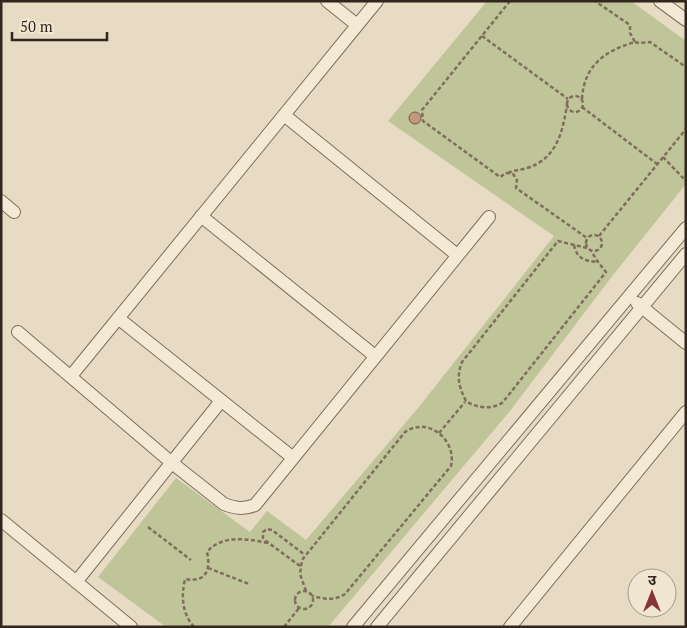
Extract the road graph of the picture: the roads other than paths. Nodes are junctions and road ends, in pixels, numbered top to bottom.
1 (327, 1) edge
2 (377, 1) edge
3 (660, 1) edge
4 (686, 20) edge
5 (357, 25) junction
6 (284, 115) junction
7 (1, 201) edge
8 (14, 212) dead end
9 (202, 216) junction
10 (488, 217) dead end
11 (686, 228) edge
12 (457, 254) junction
13 (686, 254) edge
14 (629, 296) junction
15 (642, 307) junction
16 (118, 318) junction
17 (18, 332) dead end
18 (686, 343) edge
19 (374, 356) junction
20 (71, 376) junction
21 (221, 401) junction
22 (686, 412) edge
23 (292, 457) junction
24 (172, 463) junction
25 (1, 520) edge
26 (76, 582) junction
27 (131, 627) edge
28 (353, 627) edge
29 (377, 627) edge
30 (510, 627) edge

1 - 5 street
2 - 5 street
3 - 4 street
5 - 6 street
6 - 9 street
6 - 12 street
7 - 8 street
9 - 16 street
9 - 19 street
10 - 12 street
11 - 14 street
12 - 19 street
13 - 15 street
14 - 15 street
14 - 28 street
15 - 18 street
15 - 29 street
16 - 20 street
16 - 21 street
17 - 20 street
19 - 23 street
20 - 24 street
21 - 23 street
21 - 24 street
22 - 30 street
23 - 24 street
24 - 26 street
25 - 26 street
26 - 27 street

